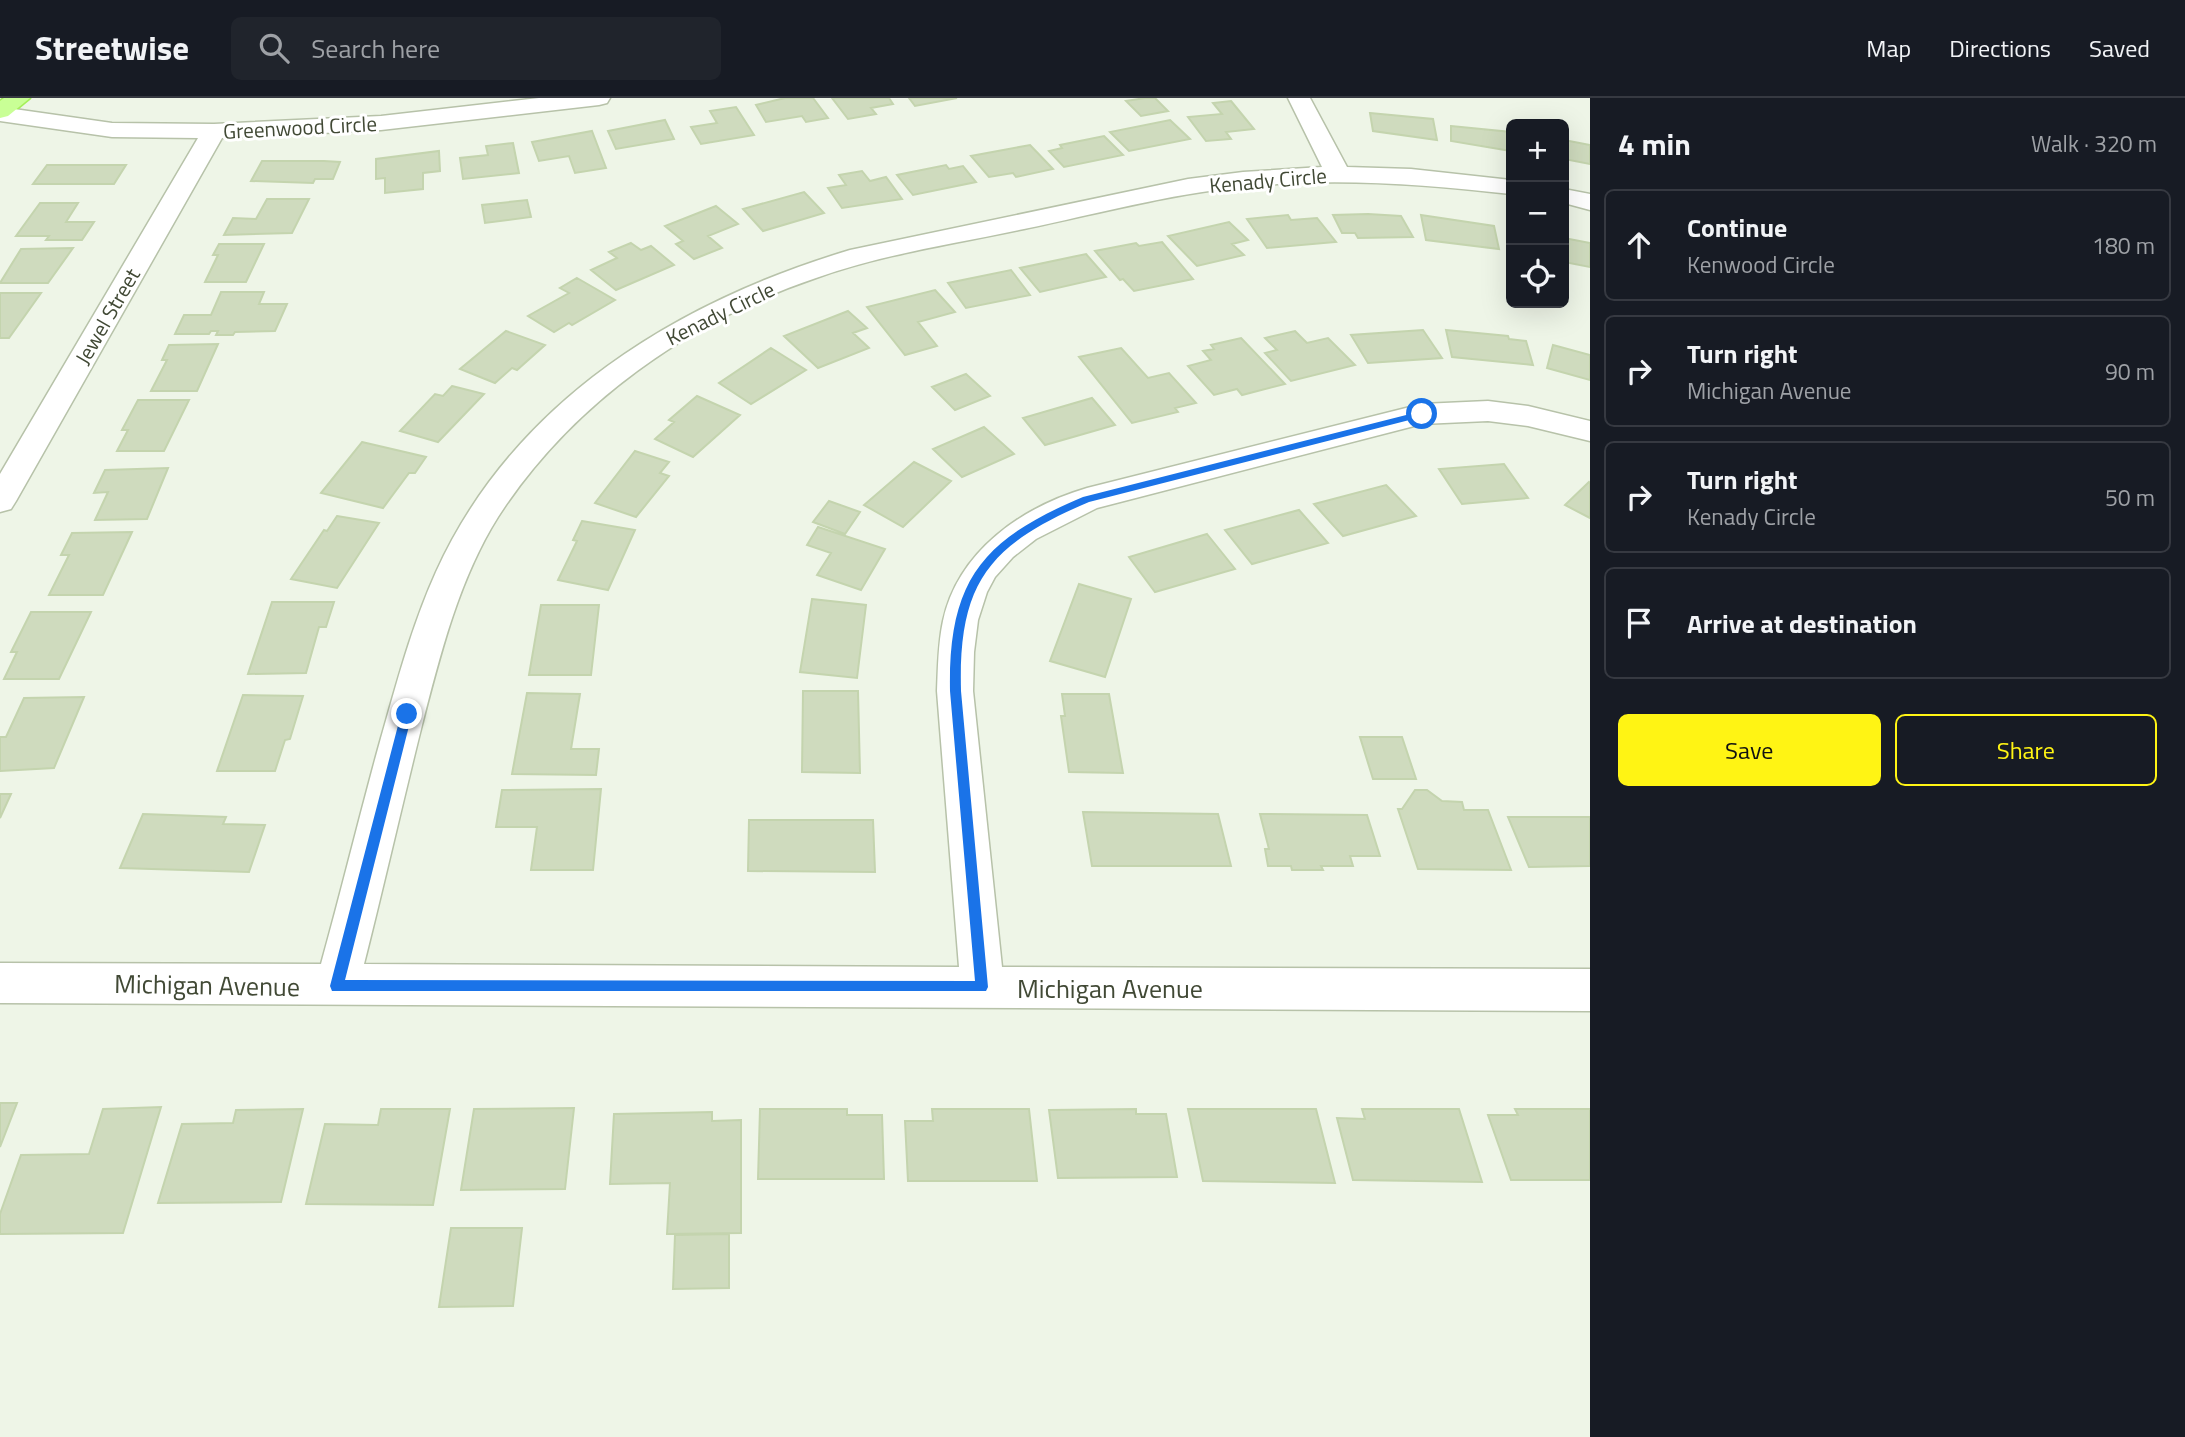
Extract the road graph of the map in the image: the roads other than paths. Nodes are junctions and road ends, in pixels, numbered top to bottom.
1 (19, 98) edge
2 (599, 98) edge
3 (1299, 98) edge
4 (0, 112) edge
5 (214, 131) junction
6 (1338, 174) junction
7 (1506, 186) edge
8 (1569, 198) edge
9 (1590, 202) edge
10 (1590, 431) edge
11 (0, 501) edge
12 (0, 983) edge
13 (337, 986) junction
14 (982, 987) junction
15 (1590, 990) edge

1 - 4 main road
2 - 5 street, Greenwood Circle
3 - 6 street
4 - 5 street, Greenwood Circle
5 - 11 street, Jewel Street
6 - 7 street, Kenady Circle
6 - 13 street, Kenady Circle
8 - 9 street
10 - 14 street
12 - 13 street, Michigan Avenue
13 - 14 street, Michigan Avenue
14 - 15 street, Michigan Avenue

